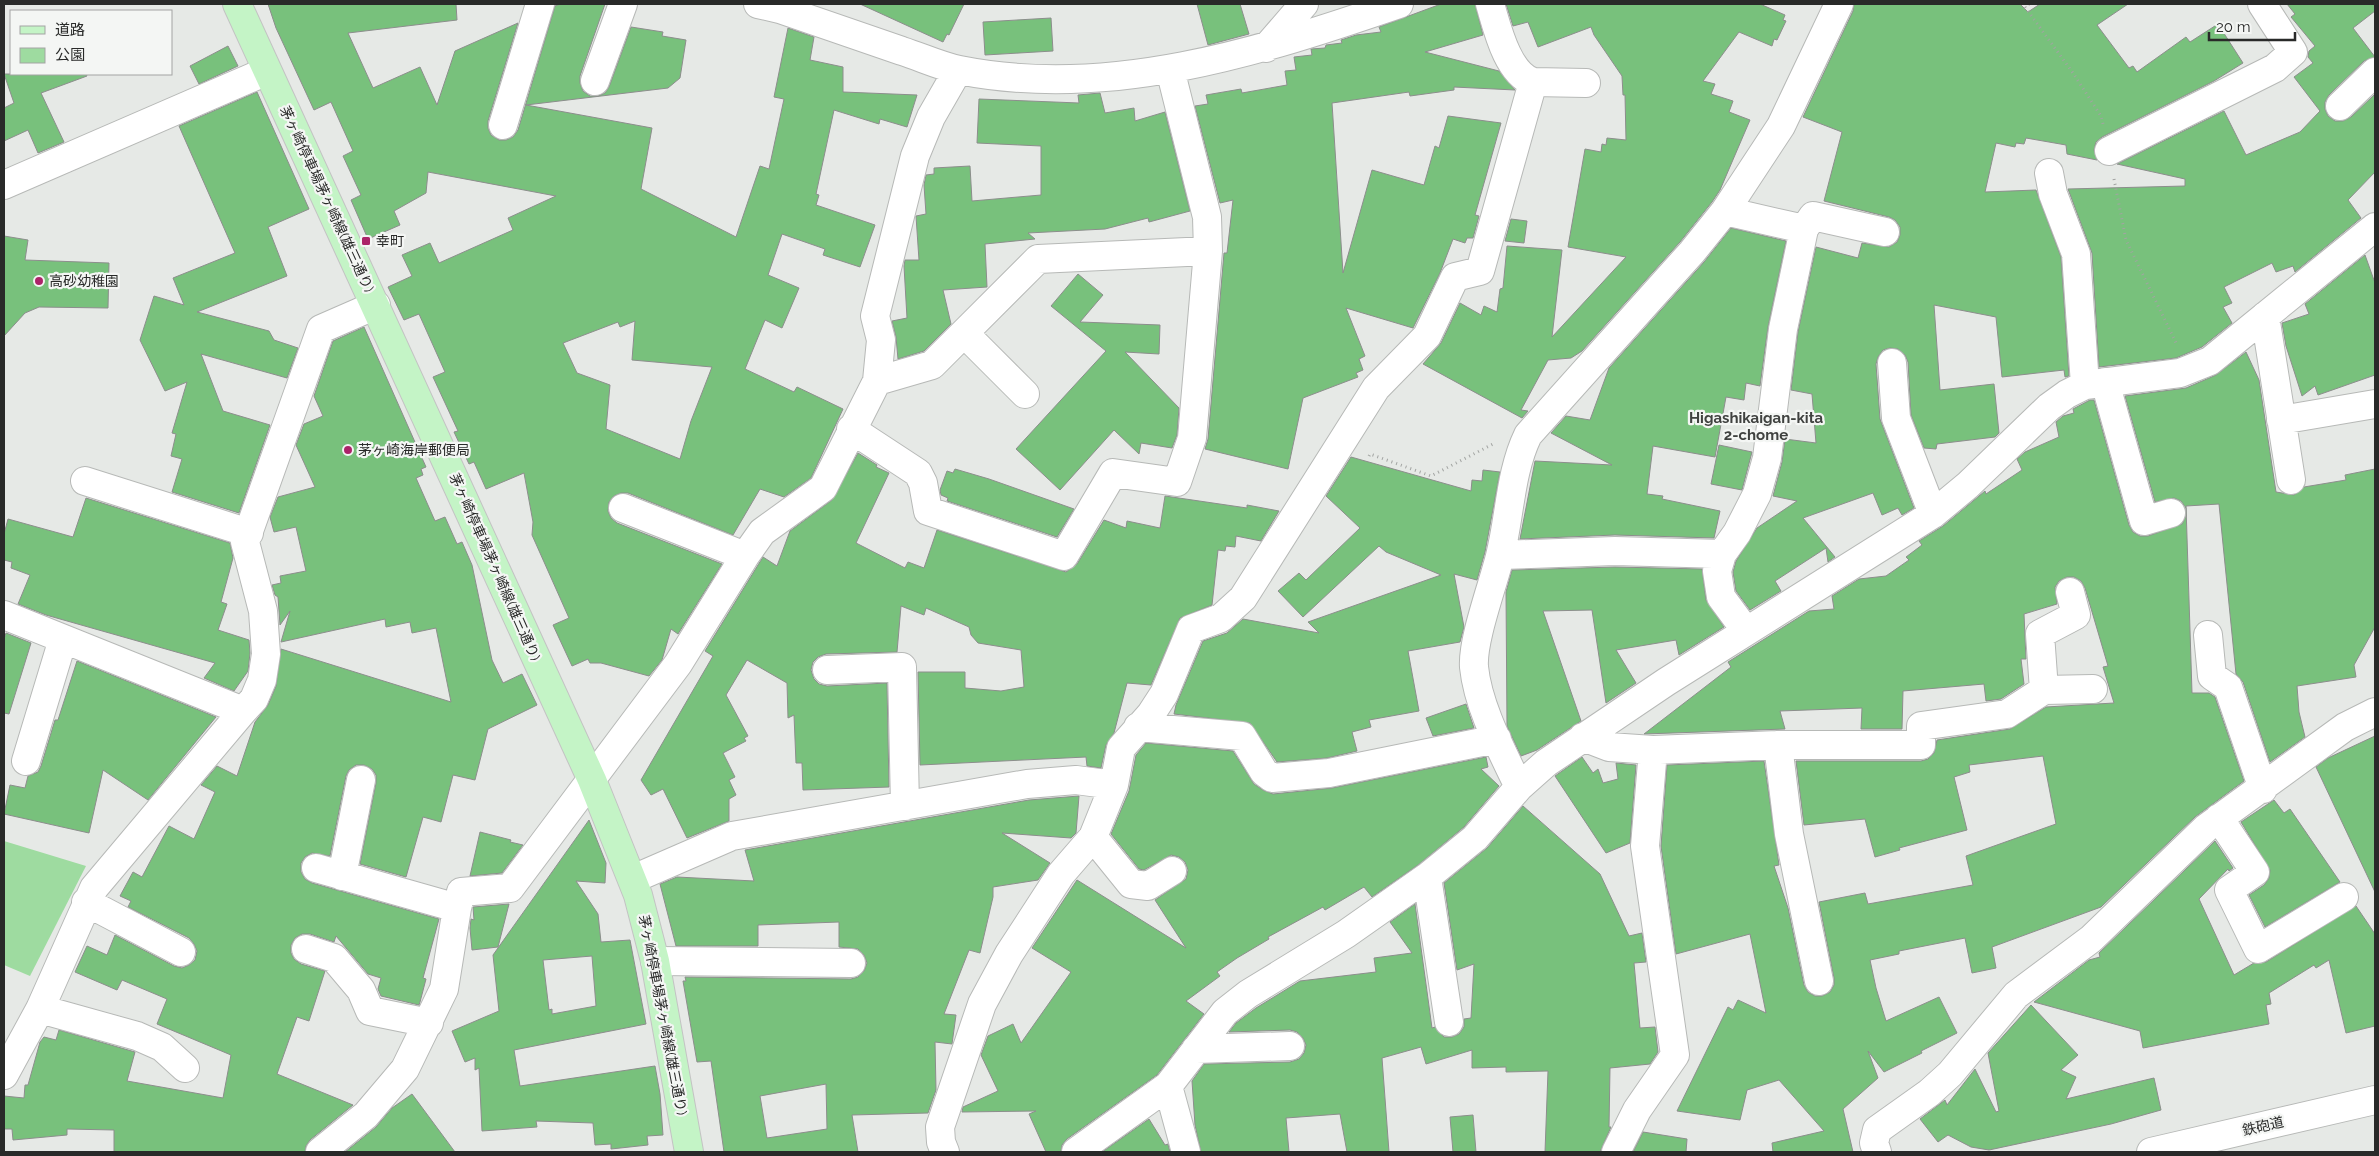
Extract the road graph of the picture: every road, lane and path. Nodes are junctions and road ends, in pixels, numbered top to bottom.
1 (237, 4) edge
2 (540, 4) edge
3 (623, 4) edge
4 (758, 4) edge
5 (1304, 4) edge
6 (1399, 4) edge
7 (1490, 4) edge
8 (1839, 4) edge
9 (2029, 4) edge
10 (2262, 4) edge
11 (1266, 48) junction
12 (958, 70) junction
13 (1170, 70) junction
14 (267, 72) junction
15 (2375, 72) edge
16 (595, 81) dead end
17 (1533, 82) junction
18 (1586, 83) dead end
19 (2340, 106) dead end
20 (503, 125) dead end
21 (2109, 151) junction
22 (2049, 173) dead end
23 (4, 184) edge
24 (1725, 211) junction
25 (2375, 227) edge
26 (1804, 229) junction
27 (1885, 232) dead end
28 (1208, 251) junction
29 (376, 306) junction
30 (2265, 316) junction
31 (964, 333) junction
32 (1892, 363) dead end
33 (2190, 370) junction
34 (877, 381) junction
35 (2095, 384) junction
36 (1025, 394) dead end
37 (2375, 404) edge
38 (2281, 420) junction
39 (851, 429) junction
40 (1528, 435) junction
41 (1364, 461) dead end
42 (2291, 480) dead end
43 (85, 481) dead end
44 (623, 508) dead end
45 (2171, 513) dead end
46 (1933, 514) junction
47 (249, 533) junction
48 (1722, 554) junction
49 (1501, 555) junction
50 (745, 556) junction
51 (2070, 592) dead end
52 (4, 615) edge
53 (1746, 631) junction
54 (2208, 636) dead end
55 (63, 639) junction
56 (827, 670) dead end
57 (2044, 690) junction
58 (2093, 690) dead end
59 (243, 711) junction
60 (2375, 712) edge
61 (1138, 727) junction
62 (1583, 737) junction
63 (1496, 739) junction
64 (1778, 745) junction
65 (1652, 750) junction
66 (26, 761) dead end
67 (361, 780) dead end
68 (592, 780) junction
69 (1114, 785) junction
70 (1519, 788) junction
71 (2263, 789) junction
72 (905, 806) junction
73 (2219, 818) junction
74 (1093, 837) junction
75 (316, 868) dead end
76 (1172, 871) dead end
77 (342, 876) junction
78 (1427, 877) junction
79 (633, 879) junction
80 (2344, 897) dead end
81 (86, 902) junction
82 (457, 908) junction
83 (306, 949) dead end
84 (181, 952) dead end
85 (655, 961) junction
86 (852, 963) dead end
87 (1819, 981) dead end
88 (40, 1009) junction
89 (1449, 1022) dead end
90 (429, 1023) junction
91 (1290, 1046) dead end
92 (1196, 1049) junction
93 (185, 1068) dead end
94 (4, 1075) edge
95 (1168, 1086) junction
96 (2375, 1100) edge
97 (320, 1152) edge
98 (689, 1152) edge
99 (945, 1152) edge
100 (1076, 1152) edge
101 (1186, 1152) edge
102 (1616, 1152) edge
103 (1877, 1152) edge
104 (2151, 1152) edge

1 - 14 main road, 茅ヶ崎停車場茅ヶ崎線(雄三通り)
2 - 20 street
3 - 16 street
4 - 12 street
5 - 11 street
6 - 11 street
7 - 17 street
8 - 24 street
9 - 21 path
10 - 21 street
11 - 13 street
12 - 13 street
12 - 34 street
13 - 28 street
14 - 23 street
14 - 29 main road, 茅ヶ崎停車場茅ヶ崎線(雄三通り)
15 - 19 street
17 - 18 street
17 - 61 street
21 - 33 path
22 - 35 street
24 - 26 street
24 - 40 street
25 - 30 street
26 - 27 street
26 - 48 street
28 - 31 street
28 - 39 street
29 - 47 street
29 - 68 main road, 茅ヶ崎停車場茅ヶ崎線(雄三通り)
30 - 33 street
30 - 38 street
31 - 34 street
31 - 36 street
32 - 46 street
33 - 35 street
34 - 39 street
35 - 45 street
35 - 46 street
37 - 38 street
38 - 42 street
39 - 50 street
40 - 41 path
40 - 49 street
43 - 47 street
44 - 50 street
46 - 53 street
47 - 59 street
48 - 49 street
48 - 53 street
49 - 63 street
50 - 68 street
51 - 57 street
52 - 55 street
53 - 62 street
54 - 71 street
55 - 59 street
55 - 66 street
56 - 72 street
57 - 58 street
57 - 64 street
59 - 81 street
60 - 71 street
61 - 63 street
61 - 69 street
62 - 65 street
62 - 70 street
63 - 70 street
64 - 65 street
64 - 87 street
65 - 102 street
67 - 77 street
68 - 79 main road, 茅ヶ崎停車場茅ヶ崎線(雄三通り)
68 - 82 street
69 - 72 street
69 - 74 street
70 - 78 street
71 - 73 street
72 - 79 street
73 - 80 street
73 - 103 street
74 - 76 street
74 - 99 street
75 - 77 street
77 - 82 street
78 - 89 street
78 - 92 street
79 - 85 main road, 茅ヶ崎停車場茅ヶ崎線(雄三通り)
81 - 84 street
81 - 88 street
82 - 90 street
83 - 90 street
85 - 86 street
85 - 98 main road, 茅ヶ崎停車場茅ヶ崎線(雄三通り)
88 - 93 street
88 - 94 street
90 - 97 street
91 - 92 street
92 - 95 street
95 - 100 street
95 - 101 street
96 - 104 street, 鉄砲道

